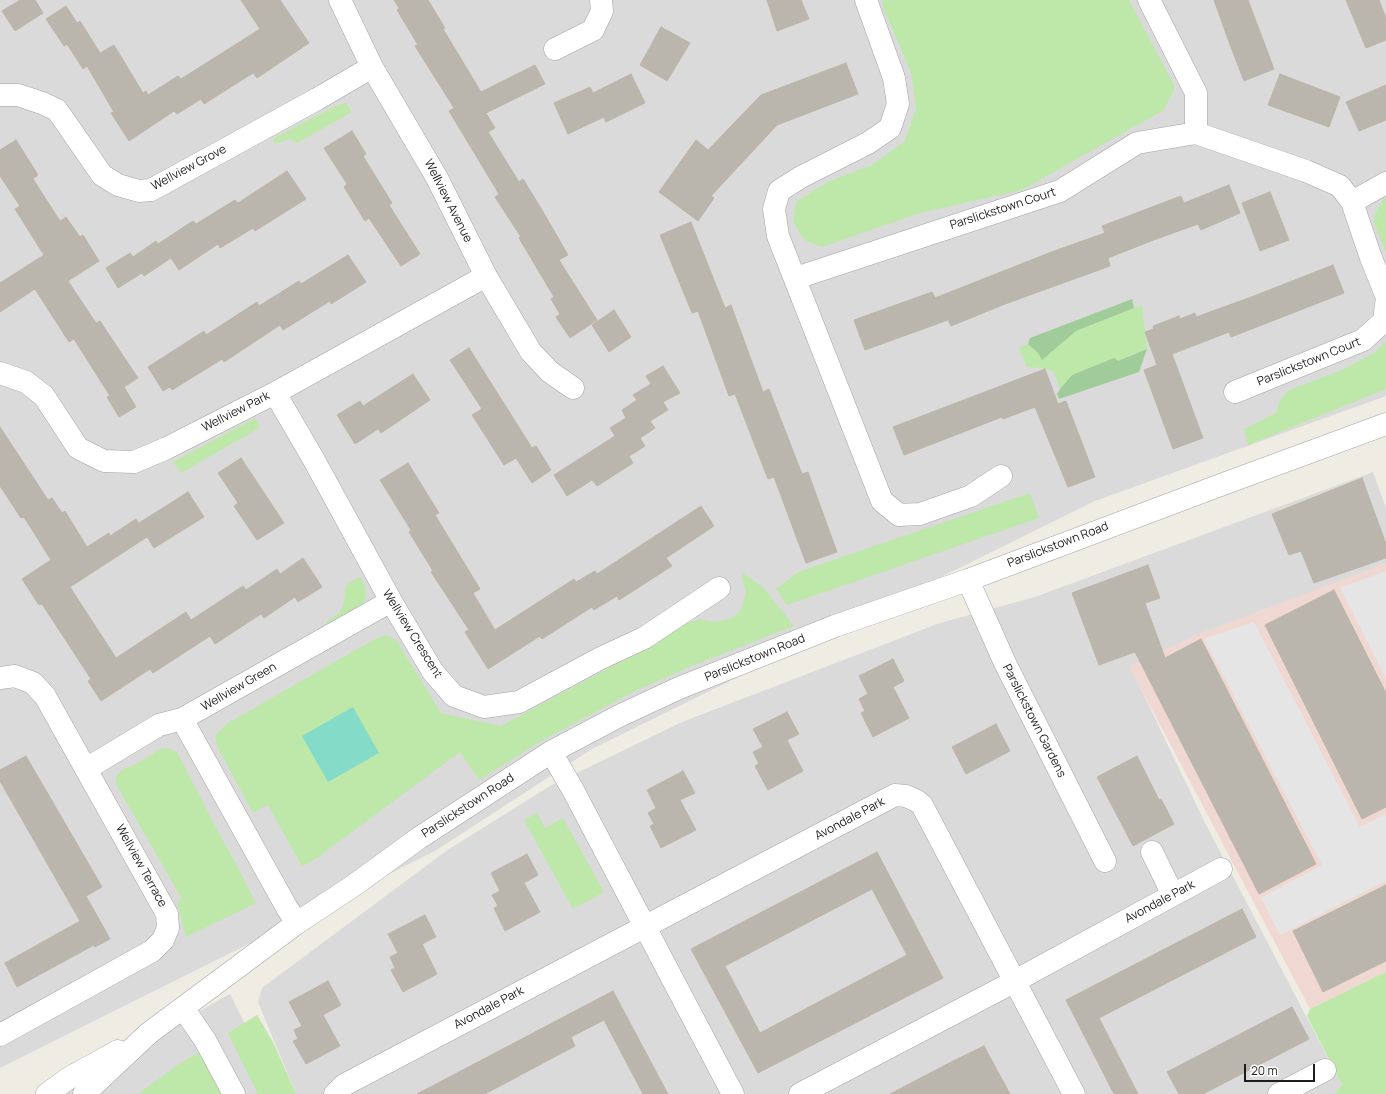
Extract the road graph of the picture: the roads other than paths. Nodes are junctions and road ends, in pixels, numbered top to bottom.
1 (340, 0) edge
2 (601, 0) edge
3 (866, 0) edge
4 (1149, 0) edge
5 (555, 50) dead end
6 (372, 67) junction
7 (0, 95) edge
8 (1196, 133) junction
9 (1386, 183) edge
10 (1352, 202) junction
11 (486, 276) junction
12 (796, 278) junction
13 (1386, 295) edge
14 (1386, 304) edge
15 (0, 373) edge
16 (573, 388) dead end
17 (275, 392) junction
18 (1235, 392) dead end
19 (1386, 424) edge
20 (1001, 476) dead end
21 (968, 580) junction
22 (719, 588) dead end
23 (391, 602) junction
24 (0, 678) edge
25 (182, 719) junction
26 (551, 752) junction
27 (86, 769) junction
28 (1152, 852) dead end
29 (1105, 861) dead end
30 (1221, 869) dead end
31 (1173, 895) junction
32 (297, 923) junction
33 (646, 927) junction
34 (1015, 980) junction
35 (183, 1008) junction
36 (149, 1034) junction
37 (0, 1035) edge
38 (1325, 1070) dead end
39 (48, 1094) edge
40 (84, 1094) edge
41 (234, 1094) edge
42 (335, 1094) edge
43 (733, 1094) edge
44 (800, 1094) edge
45 (1074, 1094) edge
46 (1279, 1094) edge

1 - 6 street, Wellview Avenue
2 - 5 street
3 - 12 street
4 - 8 street
6 - 7 street, Wellview Grove
6 - 11 street, Wellview Avenue
8 - 10 street, Parslickstown Court
8 - 12 street, Parslickstown Court
9 - 10 street
10 - 13 street, Parslickstown Court
11 - 16 street, Wellview Avenue
11 - 17 street, Wellview Park
12 - 20 street
14 - 18 street, Parslickstown Court
15 - 17 street, Wellview Park
17 - 23 street, Wellview Crescent
19 - 21 street, Parslickstown Road
21 - 26 street, Parslickstown Road
21 - 29 street, Parslickstown Gardens
22 - 23 street, Wellview Crescent
23 - 25 street, Wellview Green
24 - 27 street, Wellview Terrace
25 - 27 street, Wellview Green
25 - 32 street
26 - 32 street, Parslickstown Road
26 - 33 street
27 - 37 street, Wellview Terrace
28 - 31 street
30 - 31 street, Avondale Park
31 - 34 street, Avondale Park
32 - 35 street, Parslickstown Road
33 - 34 street, Avondale Park
33 - 42 street, Avondale Park
33 - 43 street
34 - 44 street, Avondale Park
34 - 45 street, Avondale Park
35 - 36 street, Parslickstown Road
35 - 41 street
36 - 39 street
36 - 40 street
38 - 46 street

